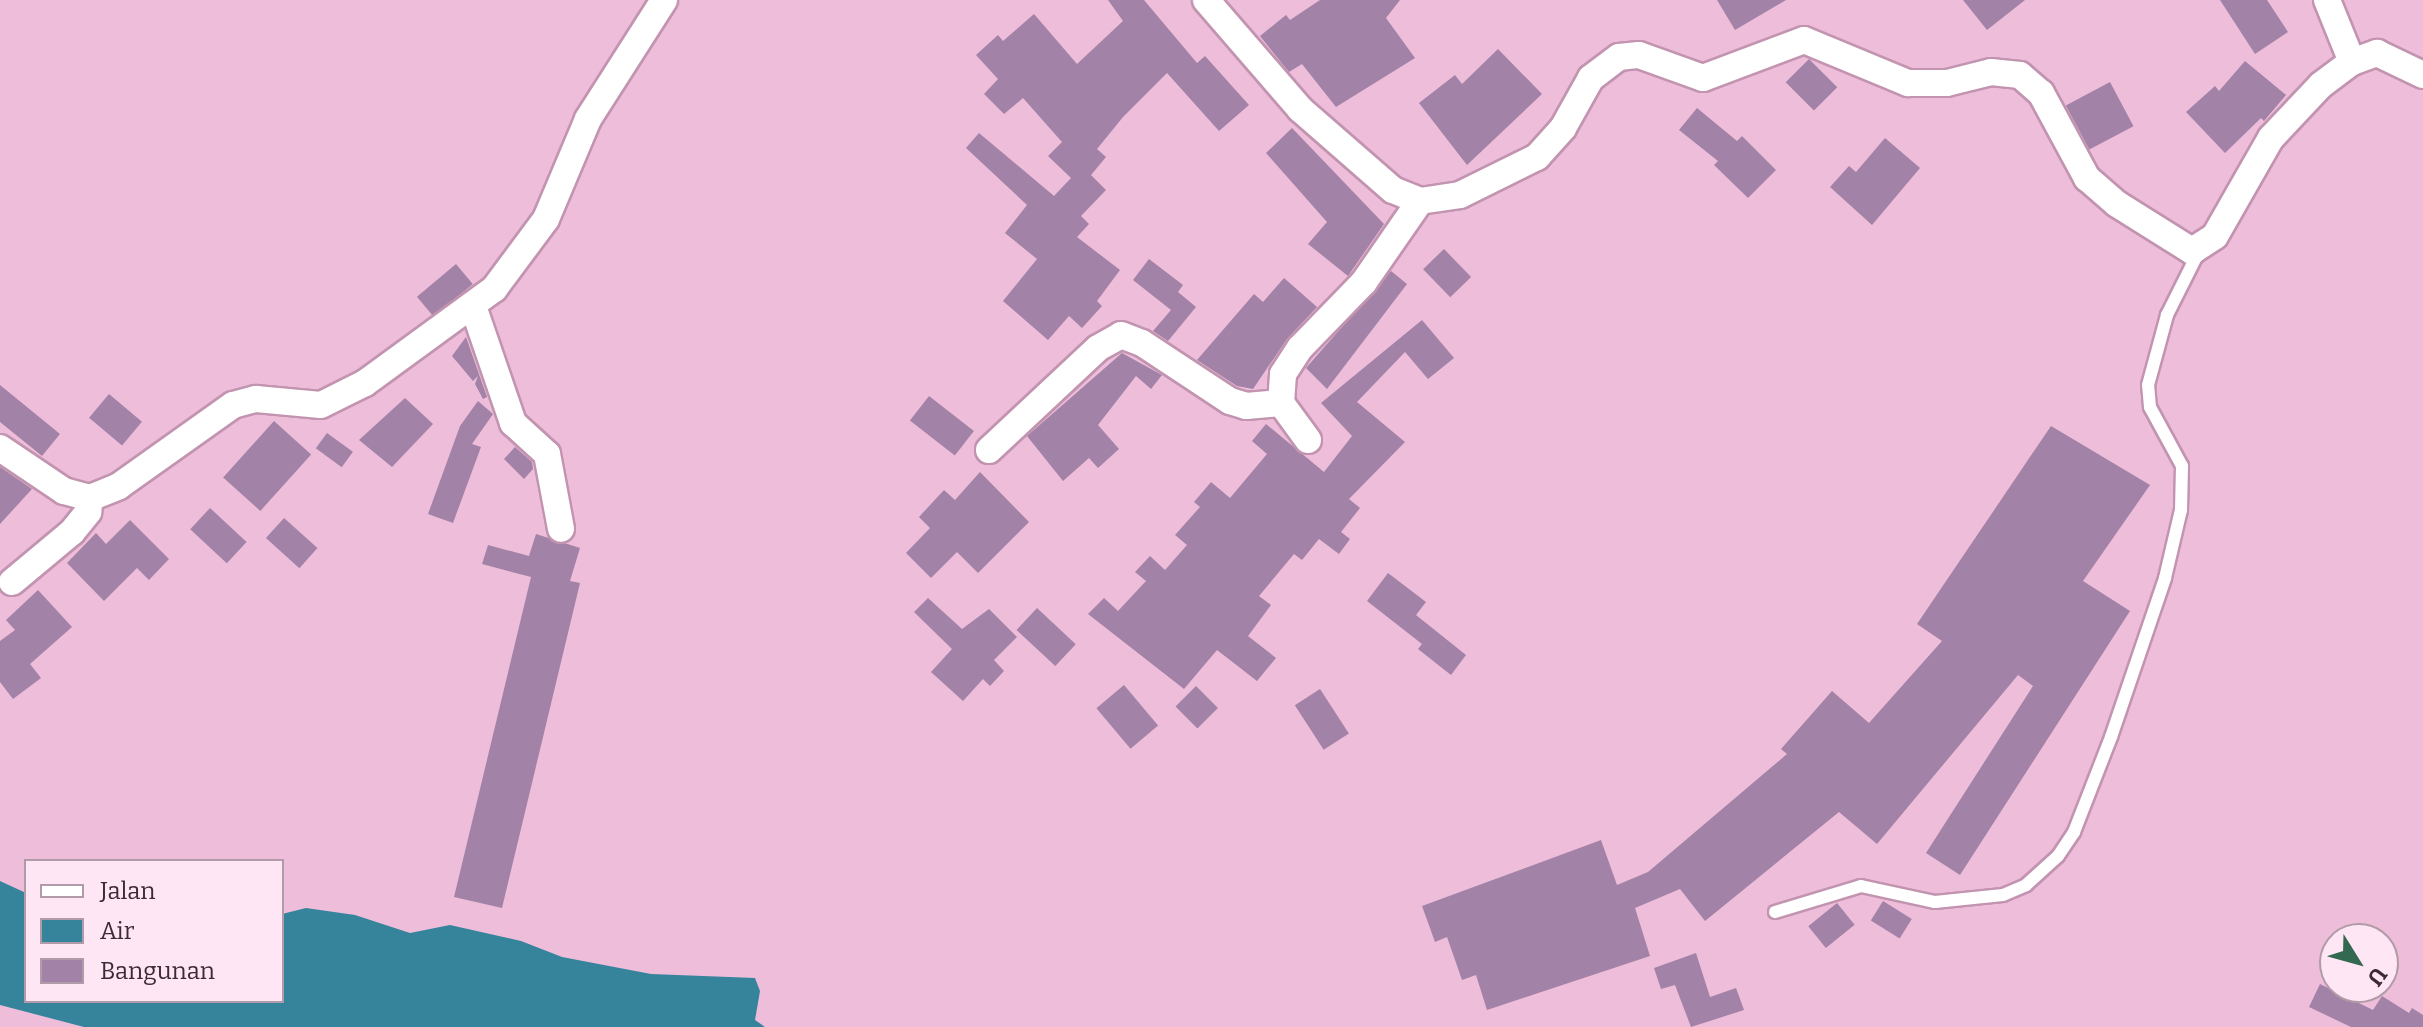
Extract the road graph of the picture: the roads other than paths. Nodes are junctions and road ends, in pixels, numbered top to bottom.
1 (664, 0) edge
2 (1206, 0) edge
3 (2327, 0) edge
4 (2352, 62) junction
5 (2423, 75) edge
6 (1420, 201) junction
7 (2199, 251) junction
8 (473, 306) junction
9 (1281, 403) junction
10 (1308, 440) dead end
11 (0, 448) edge
12 (989, 450) dead end
13 (90, 498) junction
14 (561, 529) dead end
15 (12, 582) dead end
16 (1775, 912) dead end

1 - 8 street
2 - 6 street
3 - 4 street
4 - 5 street
4 - 7 street
6 - 7 street
6 - 9 street
7 - 16 lane
8 - 13 street
8 - 14 street
9 - 10 street
9 - 12 street
11 - 13 street
13 - 15 street

